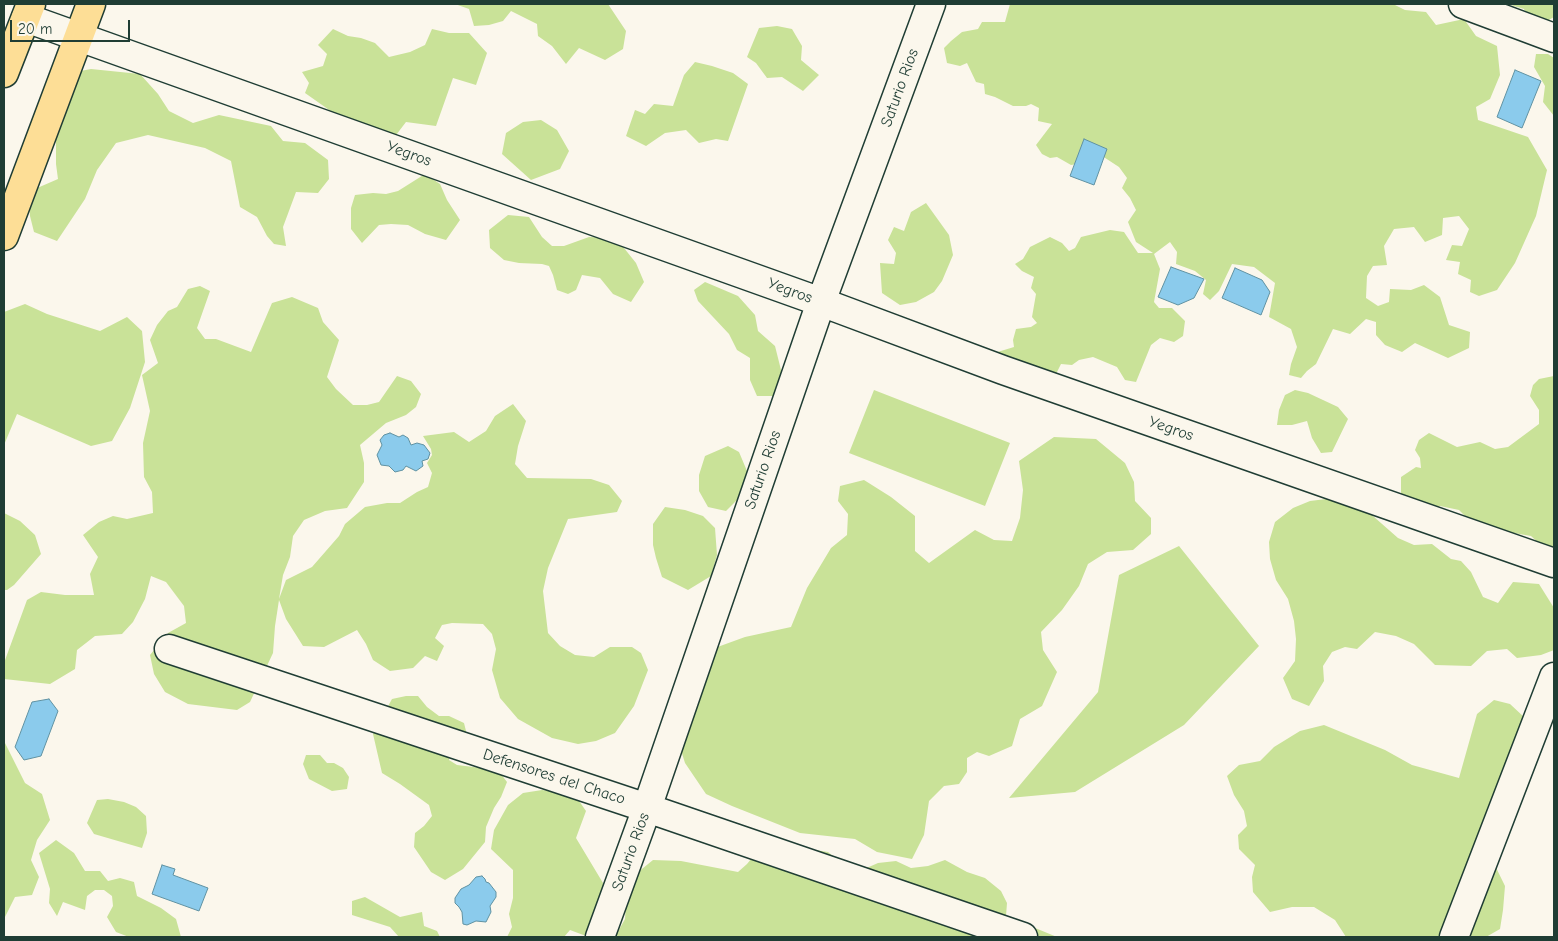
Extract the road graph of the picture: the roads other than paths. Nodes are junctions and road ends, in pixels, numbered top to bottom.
1 (91, 4) edge
2 (931, 4) edge
3 (1463, 4) edge
4 (28, 11) edge
5 (78, 36) junction
6 (1554, 38) edge
7 (4, 73) edge
8 (4, 236) edge
9 (821, 302) junction
10 (1554, 564) edge
11 (169, 649) dead end
12 (1554, 677) edge
13 (647, 808) junction
14 (600, 937) edge
15 (1022, 937) edge
16 (1454, 937) edge

1 - 5 main road
2 - 9 street, Saturio Rios
3 - 6 street
4 - 5 street, Yegros
4 - 7 main road
5 - 8 main road
5 - 9 street, Yegros
9 - 10 street, Yegros
9 - 13 street, Saturio Rios
11 - 13 street, Defensores del Chaco
12 - 16 street
13 - 14 street, Saturio Rios
13 - 15 street, Defensores del Chaco

